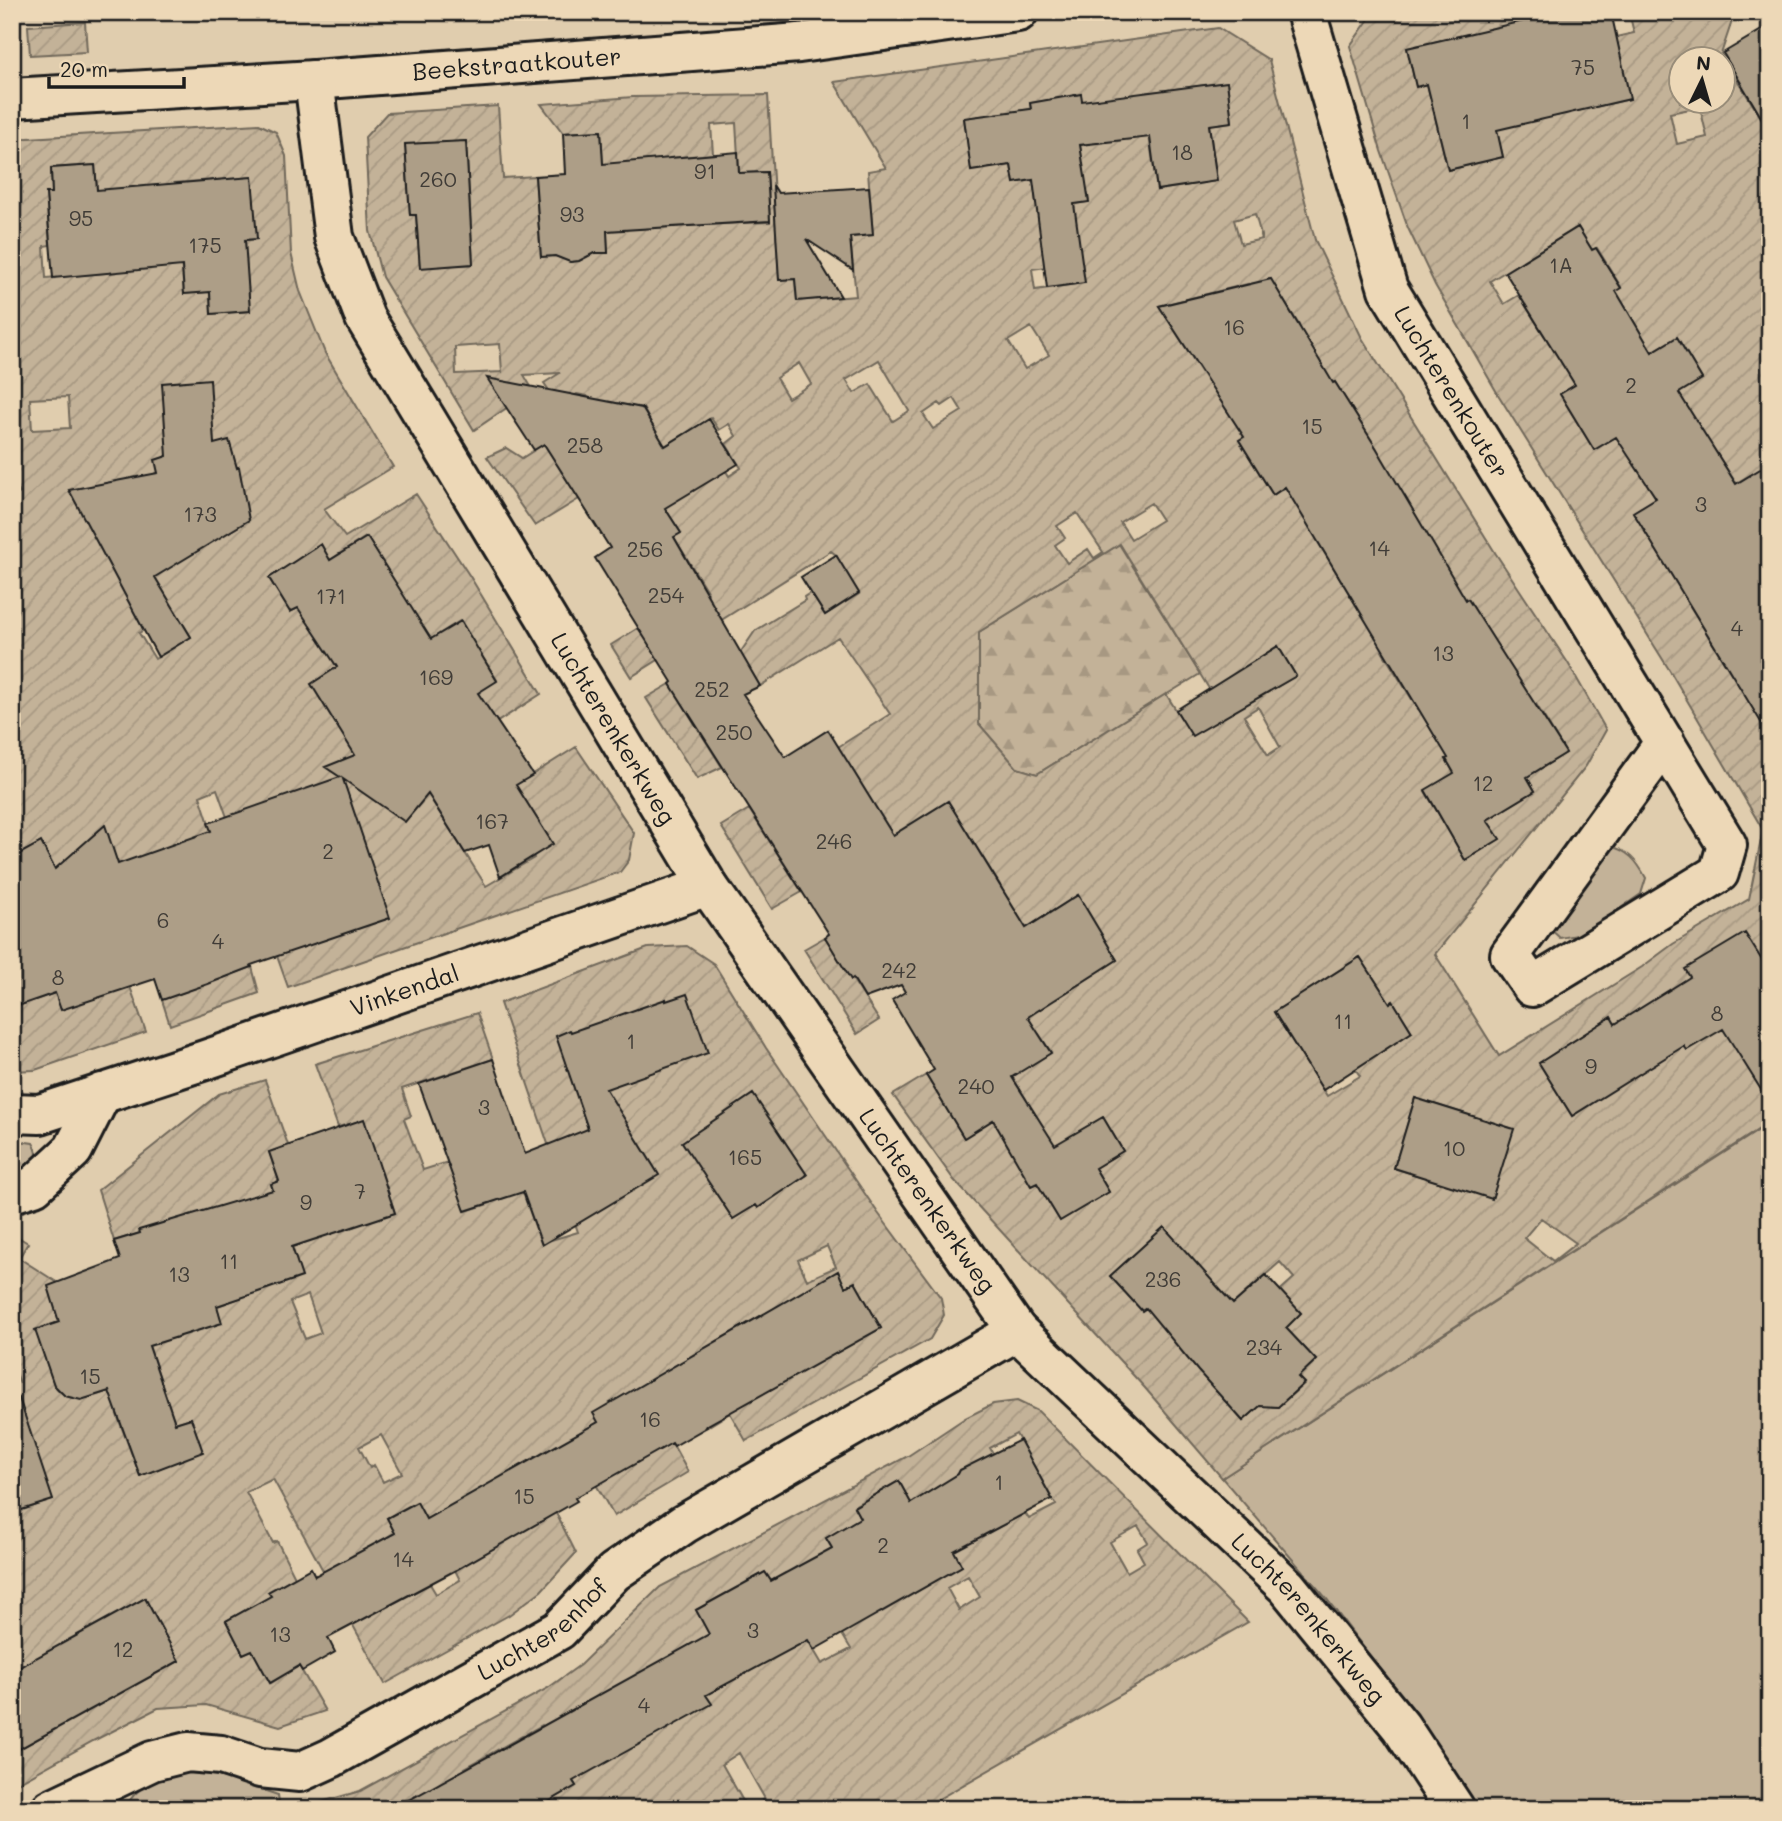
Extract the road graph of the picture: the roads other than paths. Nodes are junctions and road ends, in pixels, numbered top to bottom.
1 (1018, 12) edge
2 (1306, 12) edge
3 (314, 80) junction
4 (12, 98) edge
5 (1665, 742) junction
6 (708, 887) junction
7 (102, 1093) junction
8 (12, 1113) edge
9 (12, 1193) edge
10 (1017, 1331) junction
11 (116, 1792) edge
12 (51, 1809) edge
13 (1455, 1809) edge

1 - 3 street, Beekstraatkouter
2 - 5 street, Luchterenkouter
3 - 4 street, Beekstraatkouter
3 - 6 street, Luchterenkerkweg
5 - 5 street, Luchterenkouter
6 - 7 street, Vinkendal
6 - 10 street, Luchterenkerkweg
7 - 8 street, Vinkendal
7 - 9 street
10 - 11 street, Luchterenhof
10 - 13 street, Luchterenkerkweg
11 - 12 street, Luchterenhof

